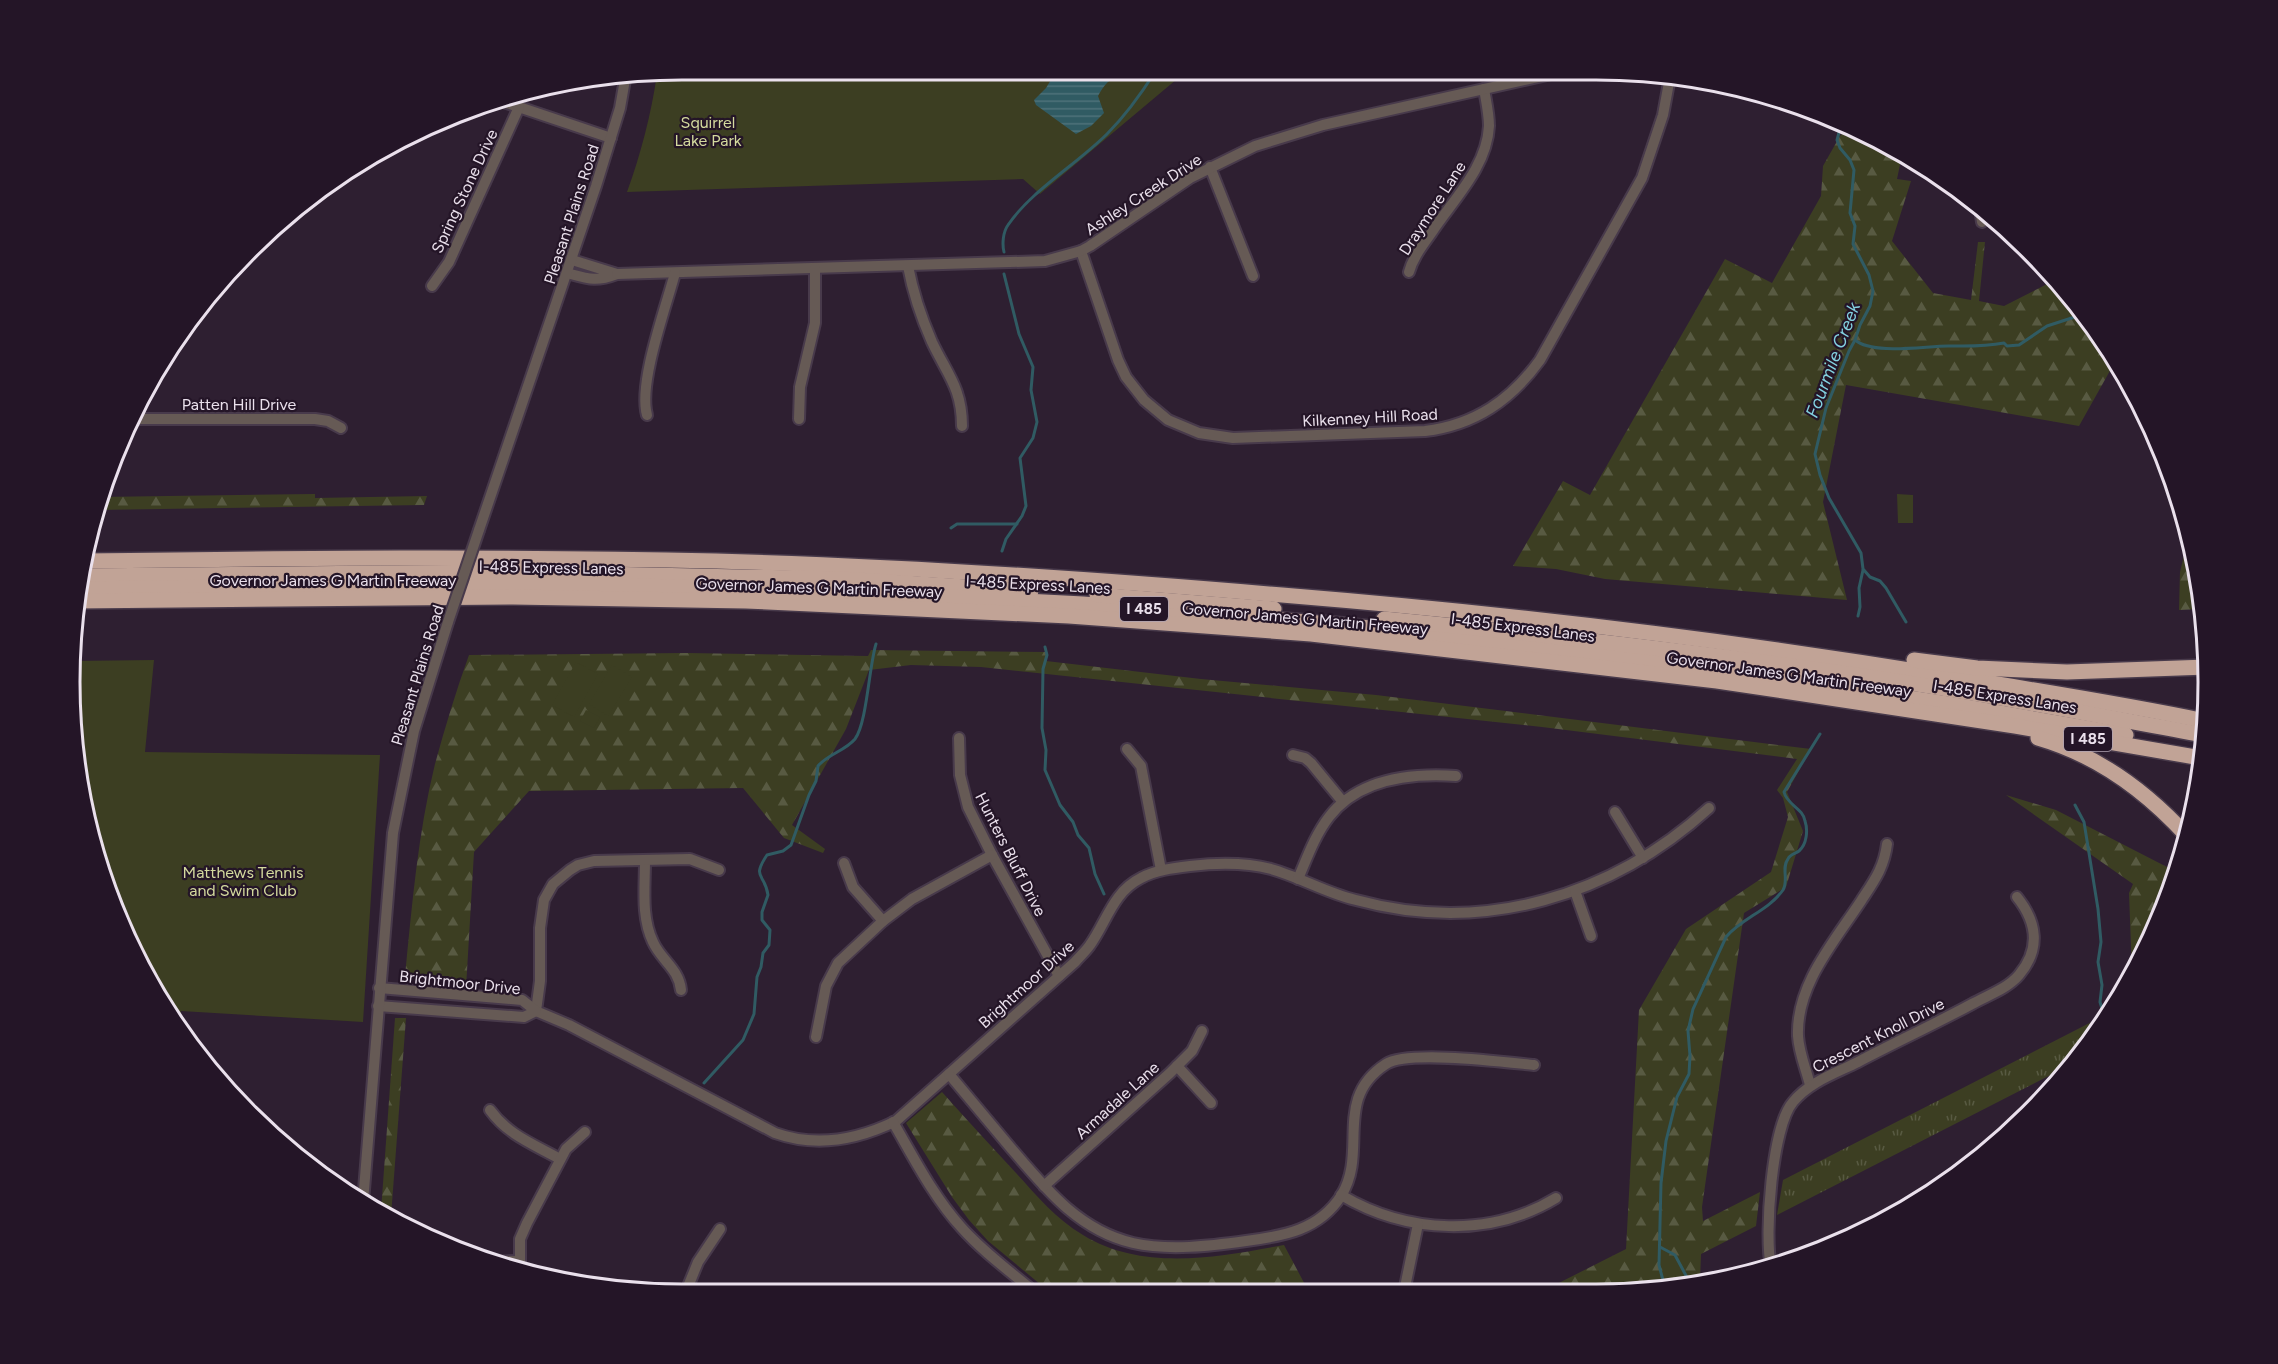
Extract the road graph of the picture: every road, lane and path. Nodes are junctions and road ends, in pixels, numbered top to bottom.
1 (1524, 80) edge
2 (624, 83) edge
3 (1669, 84) edge
4 (1484, 89) junction
5 (511, 104) edge
6 (519, 107) junction
7 (611, 138) junction
8 (1210, 167) junction
9 (1081, 251) junction
10 (572, 260) junction
11 (908, 266) junction
12 (815, 268) junction
13 (567, 273) junction
14 (675, 273) junction
15 (1409, 273) dead end
16 (617, 274) junction
17 (1253, 276) dead end
18 (432, 286) dead end
19 (647, 415) dead end
20 (141, 419) edge
21 (799, 419) dead end
22 (962, 426) dead end
23 (341, 428) dead end
24 (92, 561) edge
25 (148, 561) junction
26 (90, 570) edge
27 (89, 576) edge
28 (388, 585) junction
29 (87, 589) edge
30 (513, 597) junction
31 (85, 601) edge
32 (1843, 659) junction
33 (2198, 666) edge
34 (2197, 719) edge
35 (1974, 720) junction
36 (2196, 734) edge
37 (959, 738) dead end
38 (1127, 749) dead end
39 (2194, 749) edge
40 (1293, 755) dead end
41 (2193, 757) edge
42 (1456, 776) dead end
43 (1343, 802) junction
44 (1709, 808) dead end
45 (1616, 812) dead end
46 (2180, 829) edge
47 (1887, 844) dead end
48 (992, 855) junction
49 (1643, 858) junction
50 (645, 860) junction
51 (844, 863) dead end
52 (719, 870) dead end
53 (1161, 870) junction
54 (1298, 879) junction
55 (1575, 891) junction
56 (2017, 897) dead end
57 (883, 921) junction
58 (1591, 936) dead end
59 (1059, 976) junction
60 (379, 988) junction
61 (681, 990) dead end
62 (378, 1006) junction
63 (536, 1011) junction
64 (1202, 1031) dead end
65 (816, 1037) dead end
66 (1534, 1065) dead end
67 (1177, 1066) junction
68 (949, 1074) junction
69 (1810, 1085) junction
70 (1210, 1103) dead end
71 (490, 1110) dead end
72 (893, 1122) junction
73 (585, 1132) dead end
74 (560, 1159) junction
75 (1044, 1186) junction
76 (364, 1193) edge
77 (1341, 1195) junction
78 (1557, 1198) dead end
79 (1418, 1224) junction
80 (720, 1229) dead end
81 (1770, 1259) edge
82 (519, 1262) edge
83 (689, 1284) edge
84 (1025, 1284) edge
85 (1406, 1284) edge

1 - 4 street, Ashley Creek Drive
2 - 7 street, Pleasant Plains Road
3 - 9 street, Kilkenney Hill Road
4 - 8 street, Ashley Creek Drive
4 - 15 street, Draymore Lane
5 - 6 street
6 - 7 street
6 - 18 street, Spring Stone Drive
7 - 10 street, Pleasant Plains Road
8 - 9 street, Ashley Creek Drive
8 - 17 street
9 - 11 street, Ashley Creek Drive
10 - 13 street, Pleasant Plains Road
10 - 16 street, Ashley Creek Drive
11 - 12 street, Ashley Creek Drive
11 - 22 street
12 - 14 street, Ashley Creek Drive
12 - 21 street
13 - 16 street, Ashley Creek Drive
13 - 60 street, Pleasant Plains Road, bridge
14 - 16 street, Ashley Creek Drive
14 - 19 street
20 - 23 street, Patten Hill Drive
24 - 25 highway, Governor James G Martin Freeway / I 485
25 - 26 highway
25 - 32 highway, Governor James G Martin Freeway / I 485
27 - 36 highway, I-485 Express Lanes / I 485
28 - 29 highway, I-485 Express Lanes / I 485
28 - 30 highway
28 - 39 highway, I-485 Express Lanes / I 485
30 - 31 highway, Governor James G Martin Freeway / I 485
30 - 35 highway, Governor James G Martin Freeway / I 485
32 - 33 highway
32 - 34 highway, Governor James G Martin Freeway / I 485
35 - 41 highway, Governor James G Martin Freeway / I 485
35 - 46 highway
37 - 48 street, Hunters Bluff Drive
38 - 53 street
40 - 43 street
42 - 43 street
43 - 54 street
44 - 49 street, Brightmoor Drive
45 - 49 street
47 - 69 street
48 - 57 street
48 - 59 street, Hunters Bluff Drive
49 - 55 street, Brightmoor Drive
50 - 52 street
50 - 61 street
50 - 63 street
51 - 57 street
53 - 54 street, Brightmoor Drive
53 - 59 street, Brightmoor Drive
54 - 55 street, Brightmoor Drive
55 - 58 street
56 - 69 street, Crescent Knoll Drive
57 - 65 street
59 - 68 street, Brightmoor Drive
60 - 62 street, Pleasant Plains Road
60 - 63 street, Brightmoor Drive
62 - 63 street, Brightmoor Drive
62 - 76 street, Pleasant Plains Road
63 - 72 street, Brightmoor Drive
64 - 67 street, Armadale Lane
66 - 77 street
67 - 70 street
67 - 75 street, Armadale Lane
68 - 72 street, Brightmoor Drive
68 - 75 street
69 - 81 street, Crescent Knoll Drive
71 - 74 street
72 - 84 street
73 - 74 street
74 - 82 street
75 - 77 street
77 - 79 street
78 - 79 street
79 - 85 street
80 - 83 street

